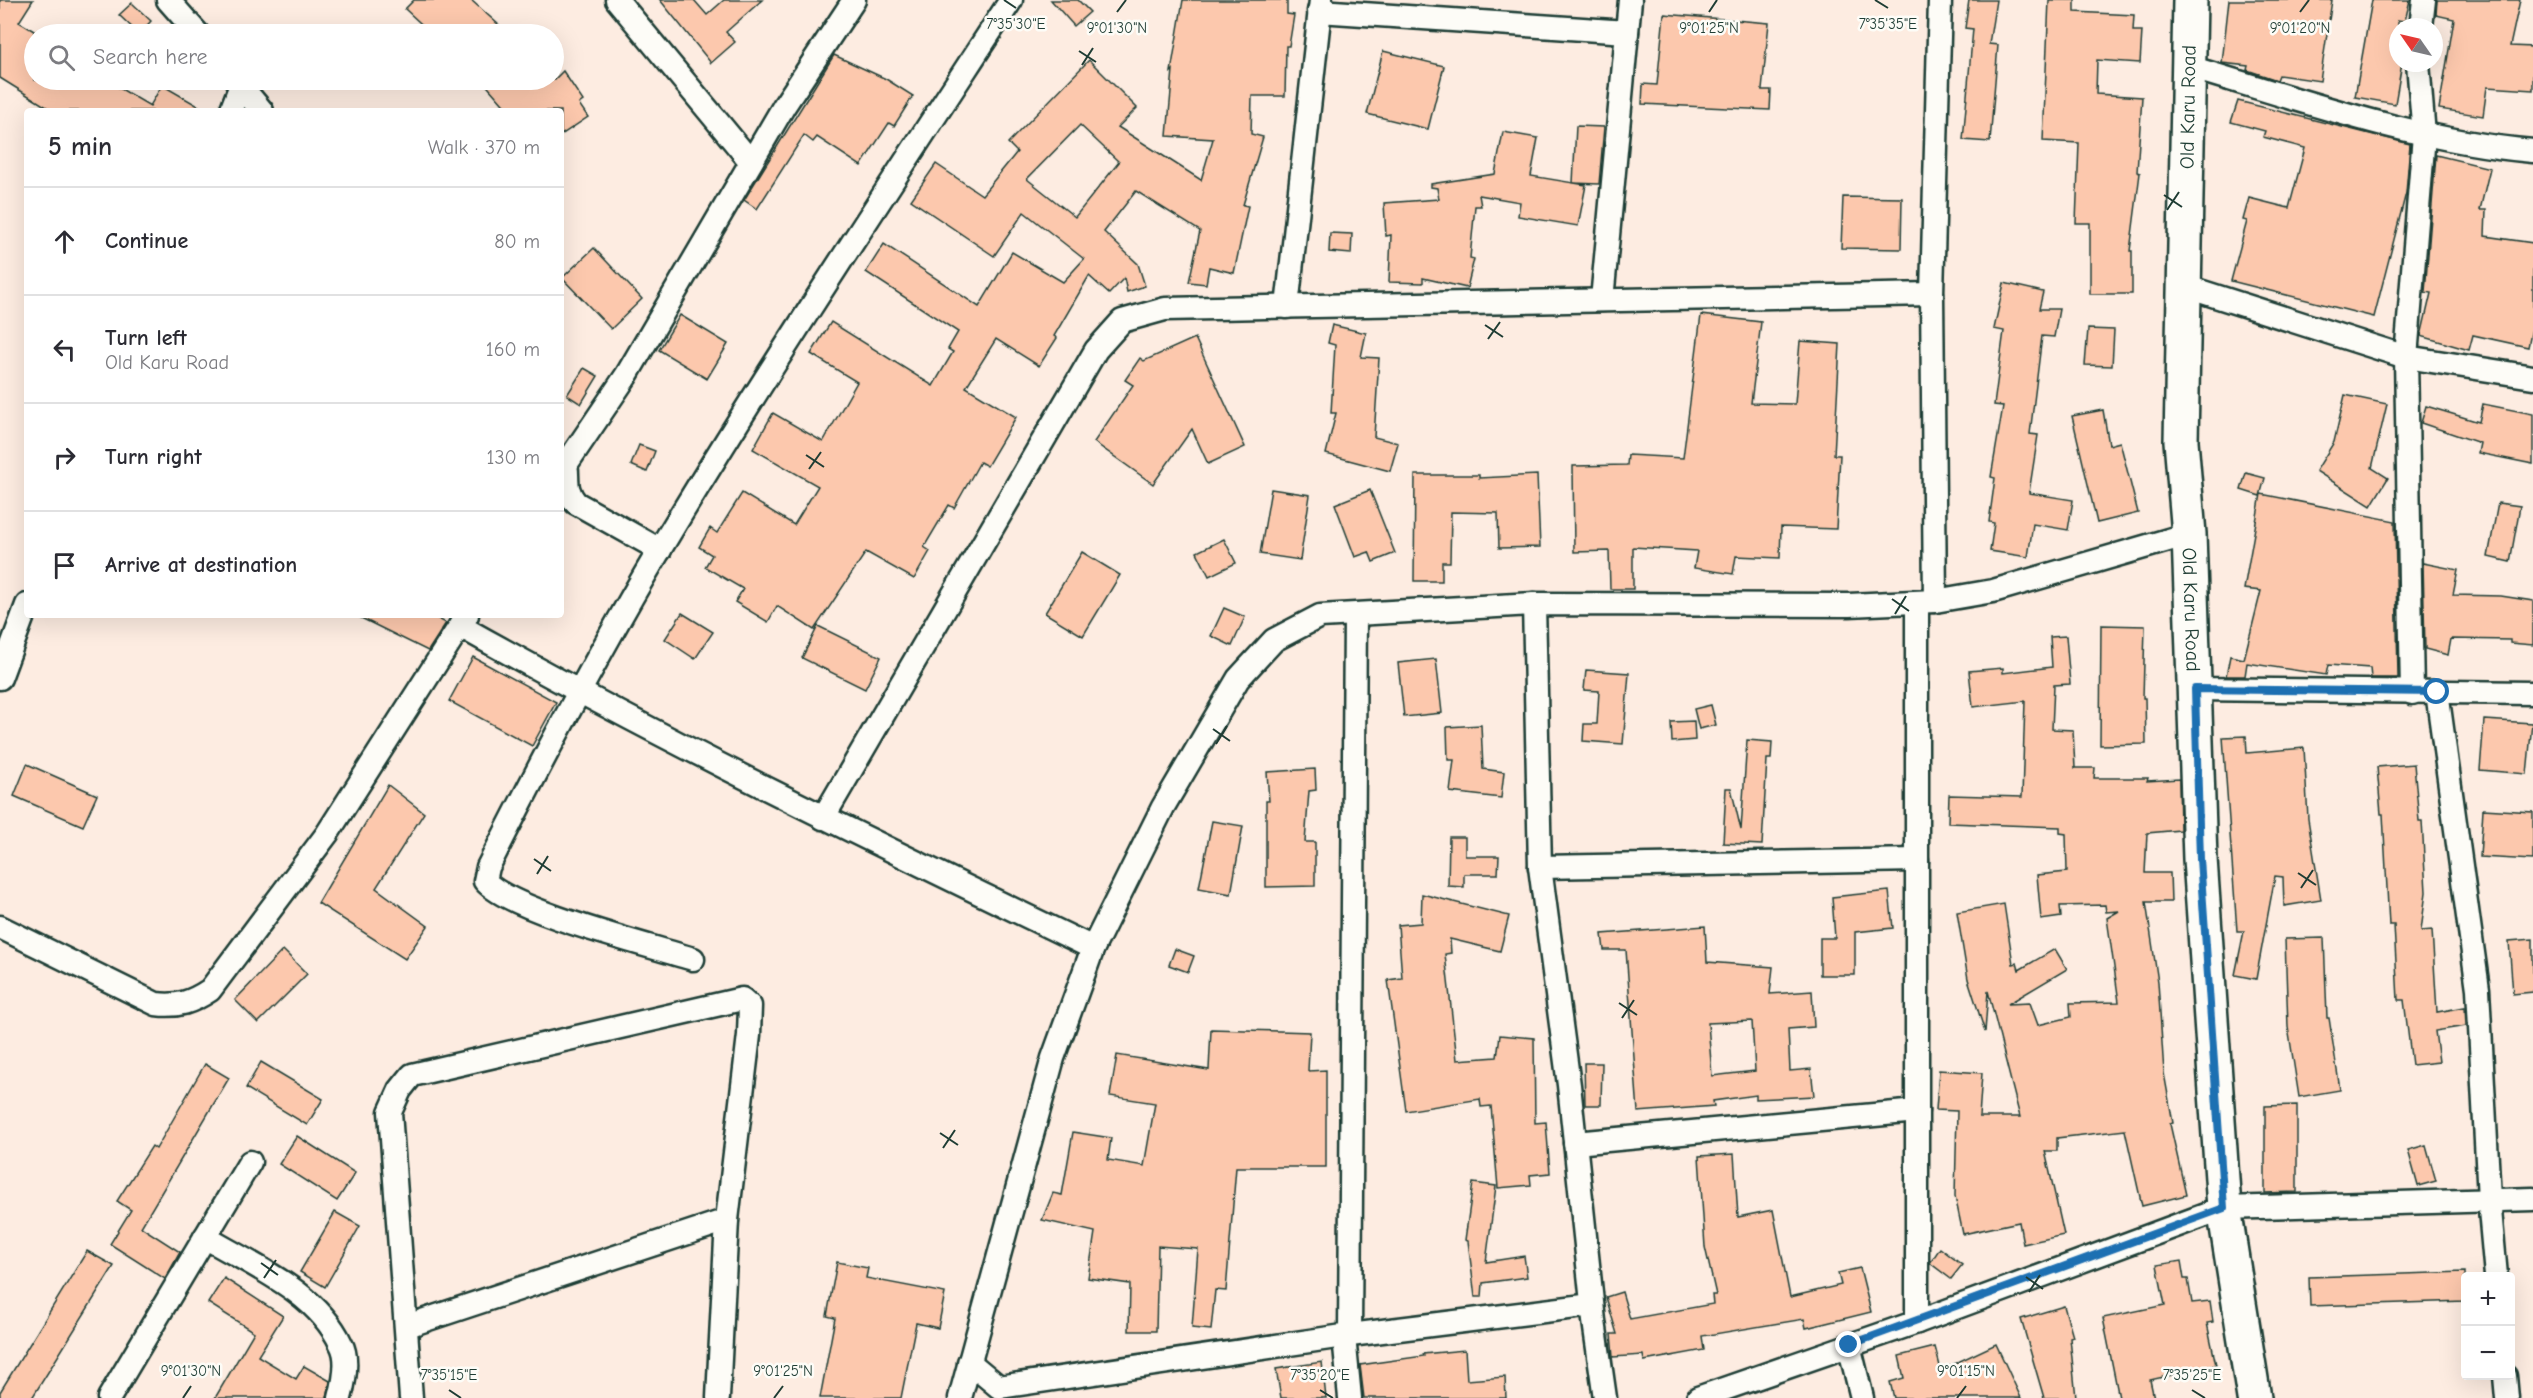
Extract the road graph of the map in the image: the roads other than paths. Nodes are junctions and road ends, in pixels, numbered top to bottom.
1 (168, 0) edge
2 (617, 0) edge
3 (854, 0) edge
4 (1011, 0) edge
5 (1630, 0) edge
6 (1940, 0) edge
7 (2190, 0) edge
8 (2424, 0) edge
9 (1320, 5) edge
10 (2422, 18) edge
11 (189, 24) edge
12 (1627, 32) junction
13 (2188, 67) junction
14 (2419, 72) edge
15 (236, 90) edge
16 (245, 90) edge
17 (232, 108) edge
18 (260, 108) edge
19 (2424, 135) junction
20 (2533, 151) edge
21 (752, 162) junction
22 (2184, 286) junction
23 (1932, 294) junction
24 (1602, 300) junction
25 (1287, 307) junction
26 (2406, 357) junction
27 (2533, 376) edge
28 (564, 464) edge
29 (564, 472) edge
30 (2189, 534) junction
31 (660, 550) junction
32 (1926, 602) junction
33 (1534, 604) junction
34 (24, 613) edge
35 (1355, 615) junction
36 (463, 620) edge
37 (0, 678) edge
38 (2195, 689) junction
39 (2437, 692) junction
40 (579, 693) junction
41 (2412, 693) junction
42 (2533, 693) edge
43 (823, 818) junction
44 (1917, 860) junction
45 (1540, 867) junction
46 (0, 927) edge
47 (1093, 948) junction
48 (693, 959) dead end
49 (1917, 1111) junction
50 (1575, 1143) junction
51 (250, 1162) dead end
52 (2489, 1199) junction
53 (2533, 1199) edge
54 (2224, 1208) junction
55 (727, 1220) junction
56 (205, 1237) junction
57 (2496, 1272) edge
58 (1592, 1305) junction
59 (1917, 1322) junction
60 (407, 1326) junction
61 (1347, 1336) junction
62 (1849, 1345) junction
63 (969, 1362) junction
64 (2505, 1380) edge
65 (991, 1393) edge
66 (109, 1398) edge
67 (340, 1398) edge
68 (411, 1398) edge
69 (718, 1398) edge
70 (960, 1398) edge
71 (1350, 1398) edge
72 (1605, 1398) edge
73 (1698, 1398) edge
74 (1862, 1398) edge
75 (2254, 1398) edge
76 (2507, 1398) edge

1 - 11 street
2 - 21 street
3 - 21 street
4 - 31 street
5 - 12 street
6 - 23 street
7 - 13 main road, Old Karu Road
8 - 10 street
9 - 12 street
9 - 25 street
12 - 24 street
13 - 19 street
13 - 22 main road, Old Karu Road
14 - 19 street
15 - 17 street
16 - 18 street
19 - 20 street
19 - 26 street
21 - 28 street
22 - 26 street
22 - 30 main road, Old Karu Road
23 - 24 street
23 - 32 street
24 - 25 street
25 - 43 street
26 - 27 street
26 - 41 street
29 - 31 street
30 - 32 street
30 - 38 main road, Old Karu Road
31 - 40 street
32 - 33 street
32 - 44 street
33 - 35 street
33 - 45 street
34 - 37 street
35 - 47 street
35 - 61 street
36 - 40 street
36 - 46 street
38 - 41 street
38 - 54 main road, Old Karu Road
39 - 41 street
39 - 42 street
39 - 52 street
40 - 43 street
40 - 48 street
43 - 47 street
44 - 45 street
44 - 49 street
45 - 50 street
47 - 63 street
49 - 50 street
49 - 59 street
50 - 58 street
51 - 56 street
52 - 53 street
52 - 54 street
52 - 57 street
54 - 59 street
54 - 75 main road, Old Karu Road
55 - 60 street
55 - 60 street
55 - 69 street
56 - 66 street
56 - 67 street
58 - 61 street
58 - 72 street
59 - 62 street
60 - 68 street
61 - 65 street
61 - 71 street
62 - 73 street
62 - 74 street
63 - 65 street
63 - 70 street
64 - 76 street

